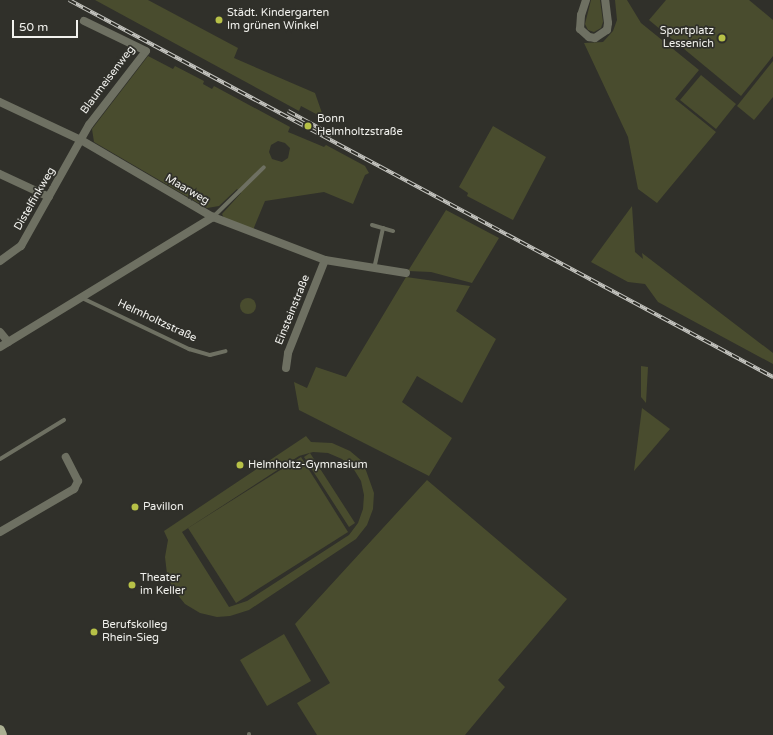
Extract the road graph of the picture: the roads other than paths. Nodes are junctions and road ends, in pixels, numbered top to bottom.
1 (586, 0) edge
2 (605, 0) edge
3 (84, 21) dead end
4 (0, 102) edge
5 (81, 140) junction
6 (264, 167) dead end
7 (0, 174) edge
8 (49, 197) junction
9 (213, 217) junction
10 (372, 225) dead end
11 (383, 228) junction
12 (393, 231) dead end
13 (0, 260) edge
14 (325, 260) junction
15 (374, 269) junction
16 (406, 274) dead end
17 (82, 298) junction
18 (0, 332) edge
19 (8, 342) junction
20 (0, 347) edge
21 (226, 351) dead end
22 (286, 368) dead end
23 (64, 420) dead end
24 (66, 457) dead end
25 (0, 459) edge
26 (0, 532) edge
27 (0, 730) edge
28 (2, 735) edge

1 - 2 street
3 - 5 street, Blaumeisenweg
4 - 5 street, Maarweg
5 - 8 street, Distelfinkweg
5 - 9 street, Maarweg
6 - 9 lane
7 - 8 street
8 - 13 street, Distelfinkweg
9 - 14 street, Maarweg
9 - 17 street
10 - 11 lane
11 - 12 lane
11 - 15 lane
14 - 15 street, Maarweg
14 - 22 street, Einsteinstraße
15 - 16 street, Maarweg
17 - 19 street
17 - 21 lane, Helmholtzstraße
18 - 19 street
19 - 20 street
23 - 25 lane
24 - 26 street
27 - 28 main road

